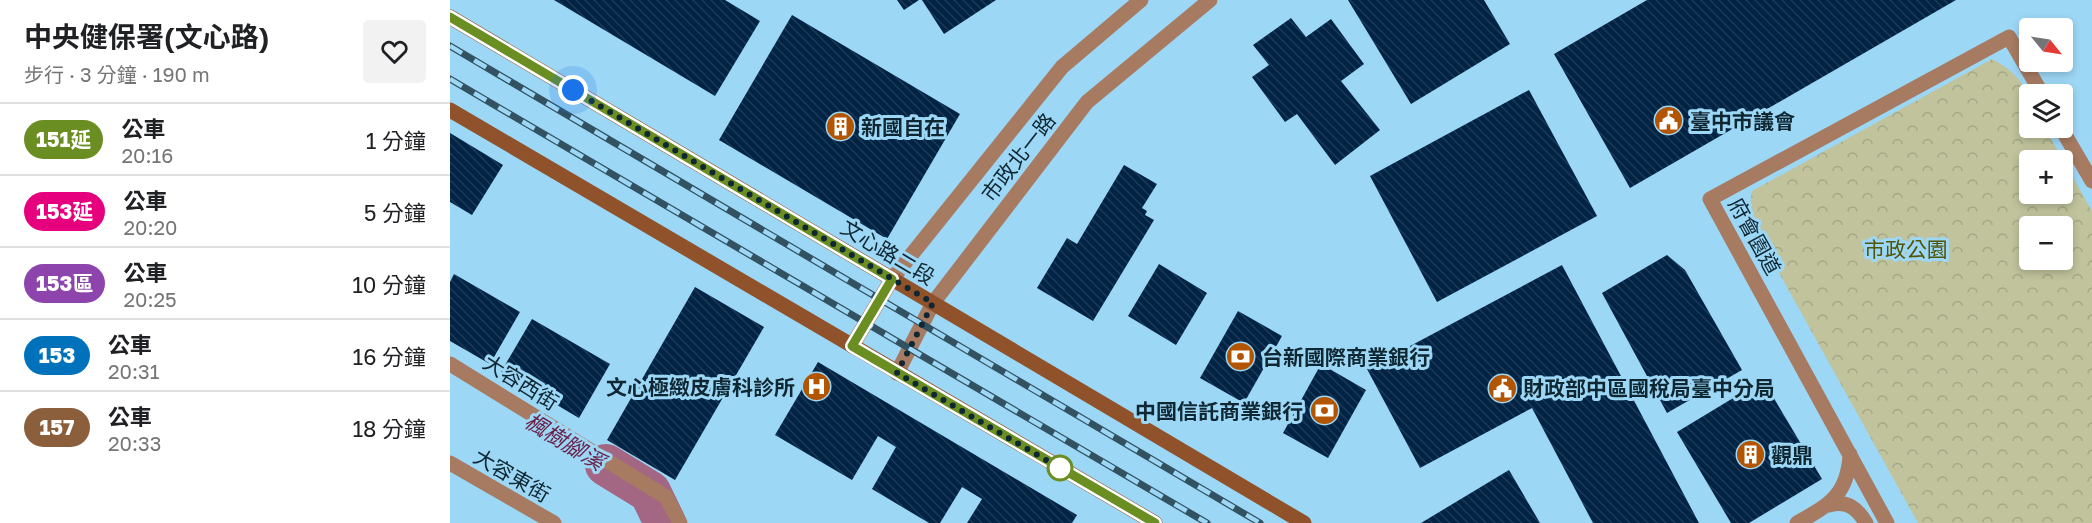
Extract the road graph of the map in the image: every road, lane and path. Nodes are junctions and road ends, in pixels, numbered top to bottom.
1 (1141, 0) edge
2 (1210, 0) edge
3 (450, 17) edge
4 (2036, 84) edge
5 (450, 110) edge
6 (2067, 138) edge
7 (2092, 181) edge
8 (892, 279) junction
9 (933, 303) junction
10 (852, 346) junction
11 (450, 363) edge
12 (897, 373) junction
13 (1850, 454) junction
14 (450, 463) edge
15 (1830, 505) junction
16 (554, 523) edge
17 (680, 523) edge
18 (1155, 523) edge
19 (1304, 523) edge
20 (1797, 523) edge
21 (1866, 523) edge
22 (1887, 523) edge

1 - 8 street, 市政北一路
2 - 9 street, 市政北一路
3 - 8 main road, 文心路二段
4 - 13 street, 府會園道
5 - 10 main road
6 - 7 street
8 - 9 main road, 文心路二段
8 - 10 street, 市政北一路
9 - 12 street, 市政北一路
9 - 19 main road, 文心路二段
10 - 12 main road
11 - 17 street, 大容西街
12 - 18 main road
13 - 15 street
13 - 22 street, 府會園道
14 - 16 street, 大容東街
15 - 20 street
15 - 21 street

